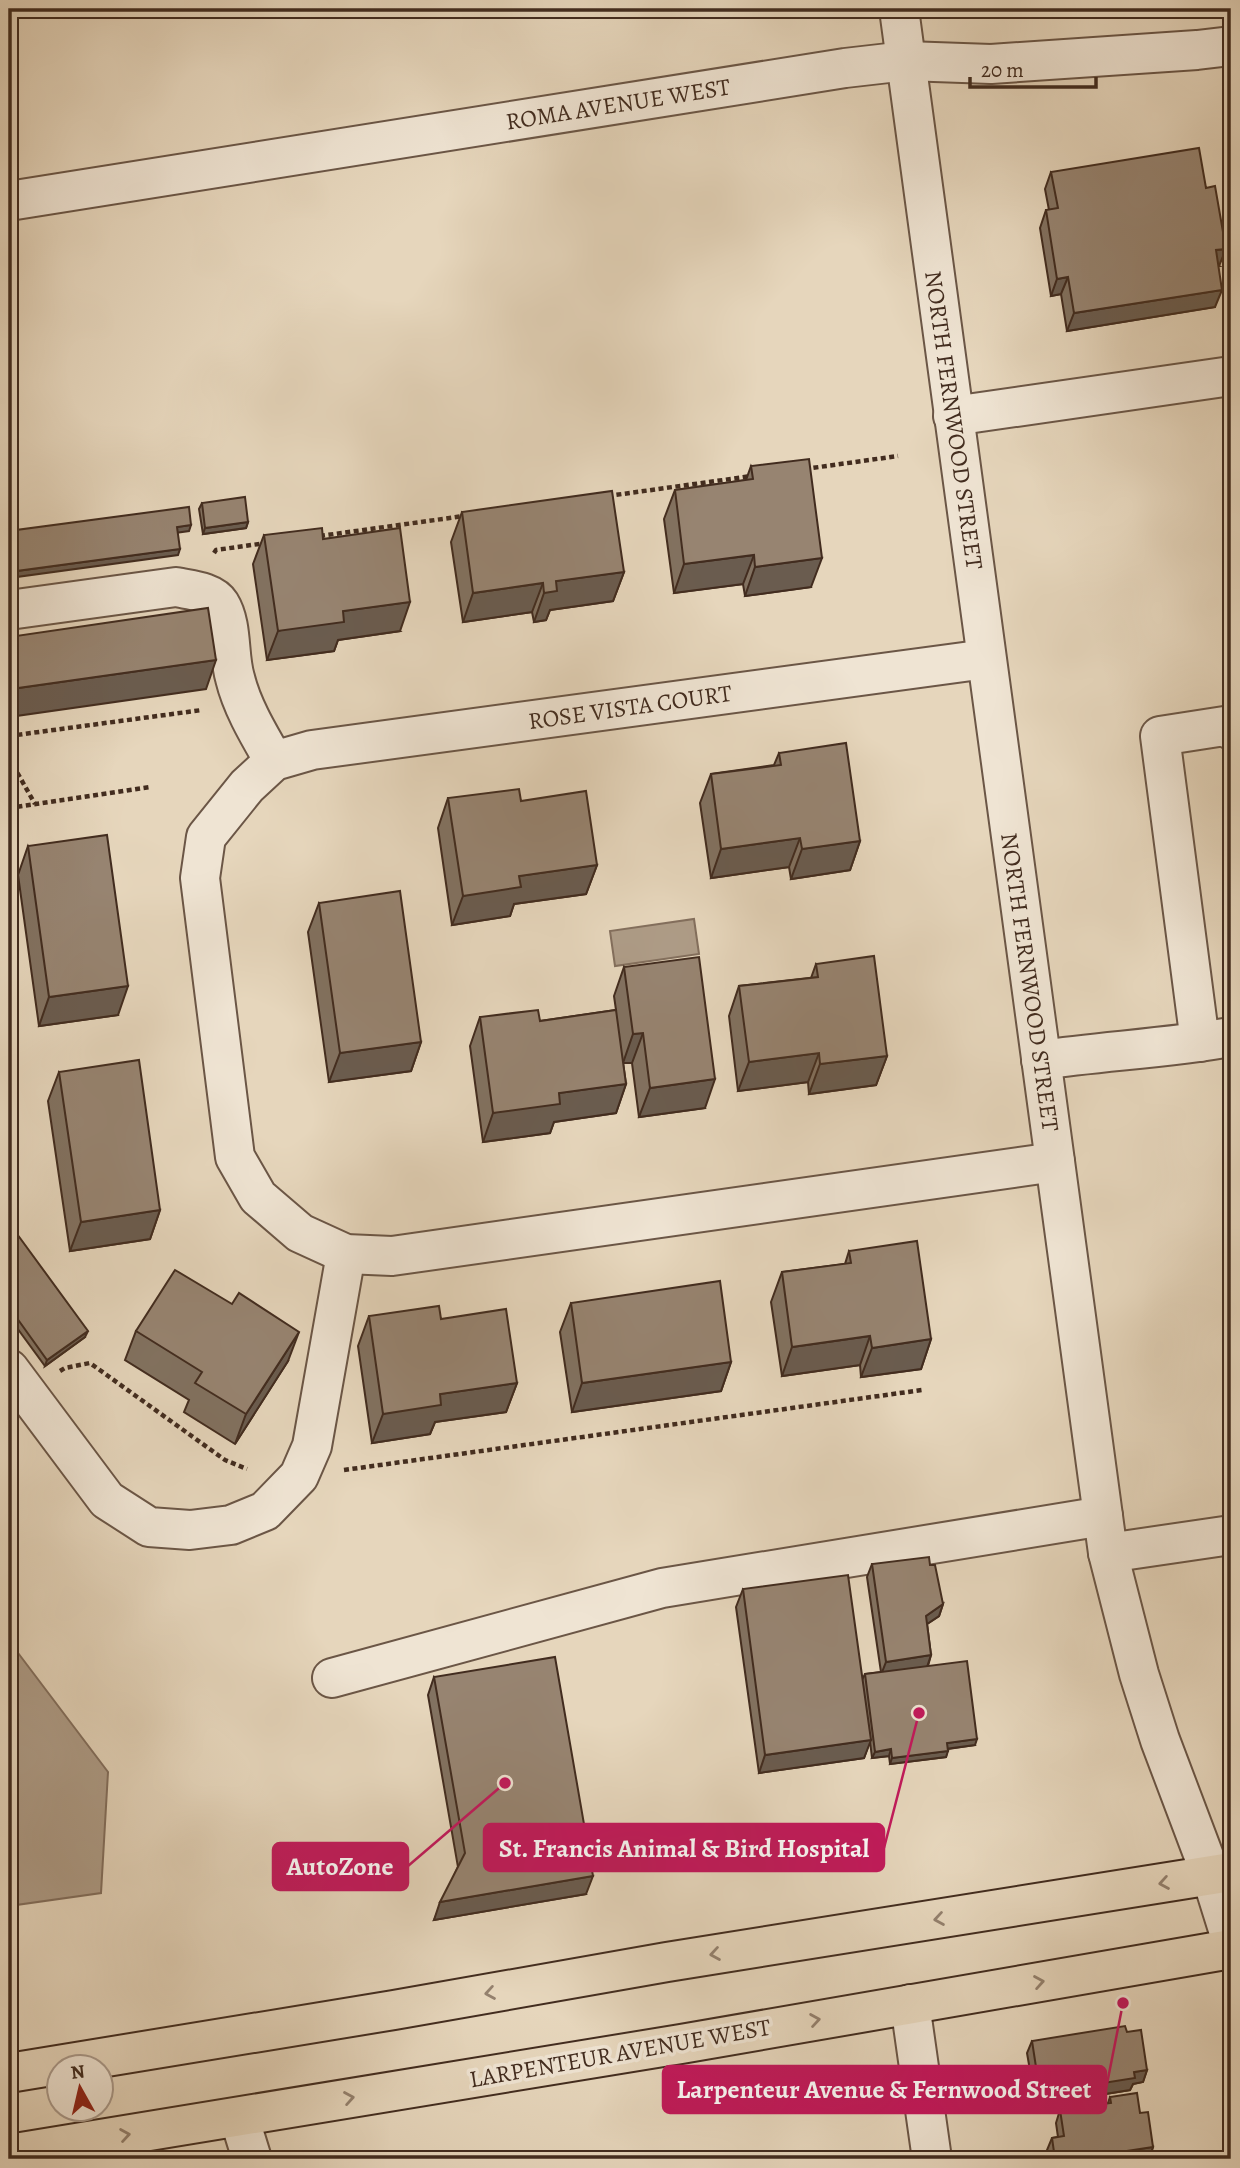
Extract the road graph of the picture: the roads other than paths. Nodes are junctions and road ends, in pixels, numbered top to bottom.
1 (899, 9) edge
2 (1231, 46) edge
3 (906, 61) junction
4 (9, 201) edge
5 (1231, 376) edge
6 (953, 416) junction
7 (9, 610) edge
8 (986, 659) junction
9 (1231, 730) edge
10 (275, 761) junction
11 (1215, 1040) edge
12 (1041, 1060) junction
13 (1055, 1162) junction
14 (346, 1254) junction
15 (18, 1382) edge
16 (1103, 1516) junction
17 (1231, 1535) edge
18 (1108, 1553) junction
19 (331, 1678) dead end
20 (1221, 1873) edge
21 (1231, 1938) edge
22 (1231, 1949) edge
23 (910, 2004) junction
24 (9, 2073) edge
25 (239, 2117) junction
26 (9, 2154) edge
27 (252, 2159) edge
28 (932, 2159) edge

1 - 3 street, NORTH FERNWOOD STREET
2 - 3 street, ROMA AVENUE WEST
3 - 4 street, ROMA AVENUE WEST
3 - 6 street, NORTH FERNWOOD STREET
5 - 6 street
6 - 8 street, NORTH FERNWOOD STREET
7 - 10 street
8 - 10 street, ROSE VISTA COURT
8 - 12 street, NORTH FERNWOOD STREET
9 - 11 street
10 - 14 street, ROSE VISTA COURT
11 - 12 street
12 - 13 street, NORTH FERNWOOD STREET
13 - 14 street, ROSE VISTA COURT
13 - 16 street, NORTH FERNWOOD STREET
14 - 15 street
16 - 18 street, NORTH FERNWOOD STREET
16 - 19 street
17 - 18 street
18 - 20 street, NORTH FERNWOOD STREET
20 - 21 street, NORTH FERNWOOD STREET
20 -> 24 main road
23 -> 22 main road, LARPENTEUR AVENUE WEST
25 -> 23 main road, LARPENTEUR AVENUE WEST
23 - 28 street
26 -> 25 main road, LARPENTEUR AVENUE WEST
25 - 27 street

